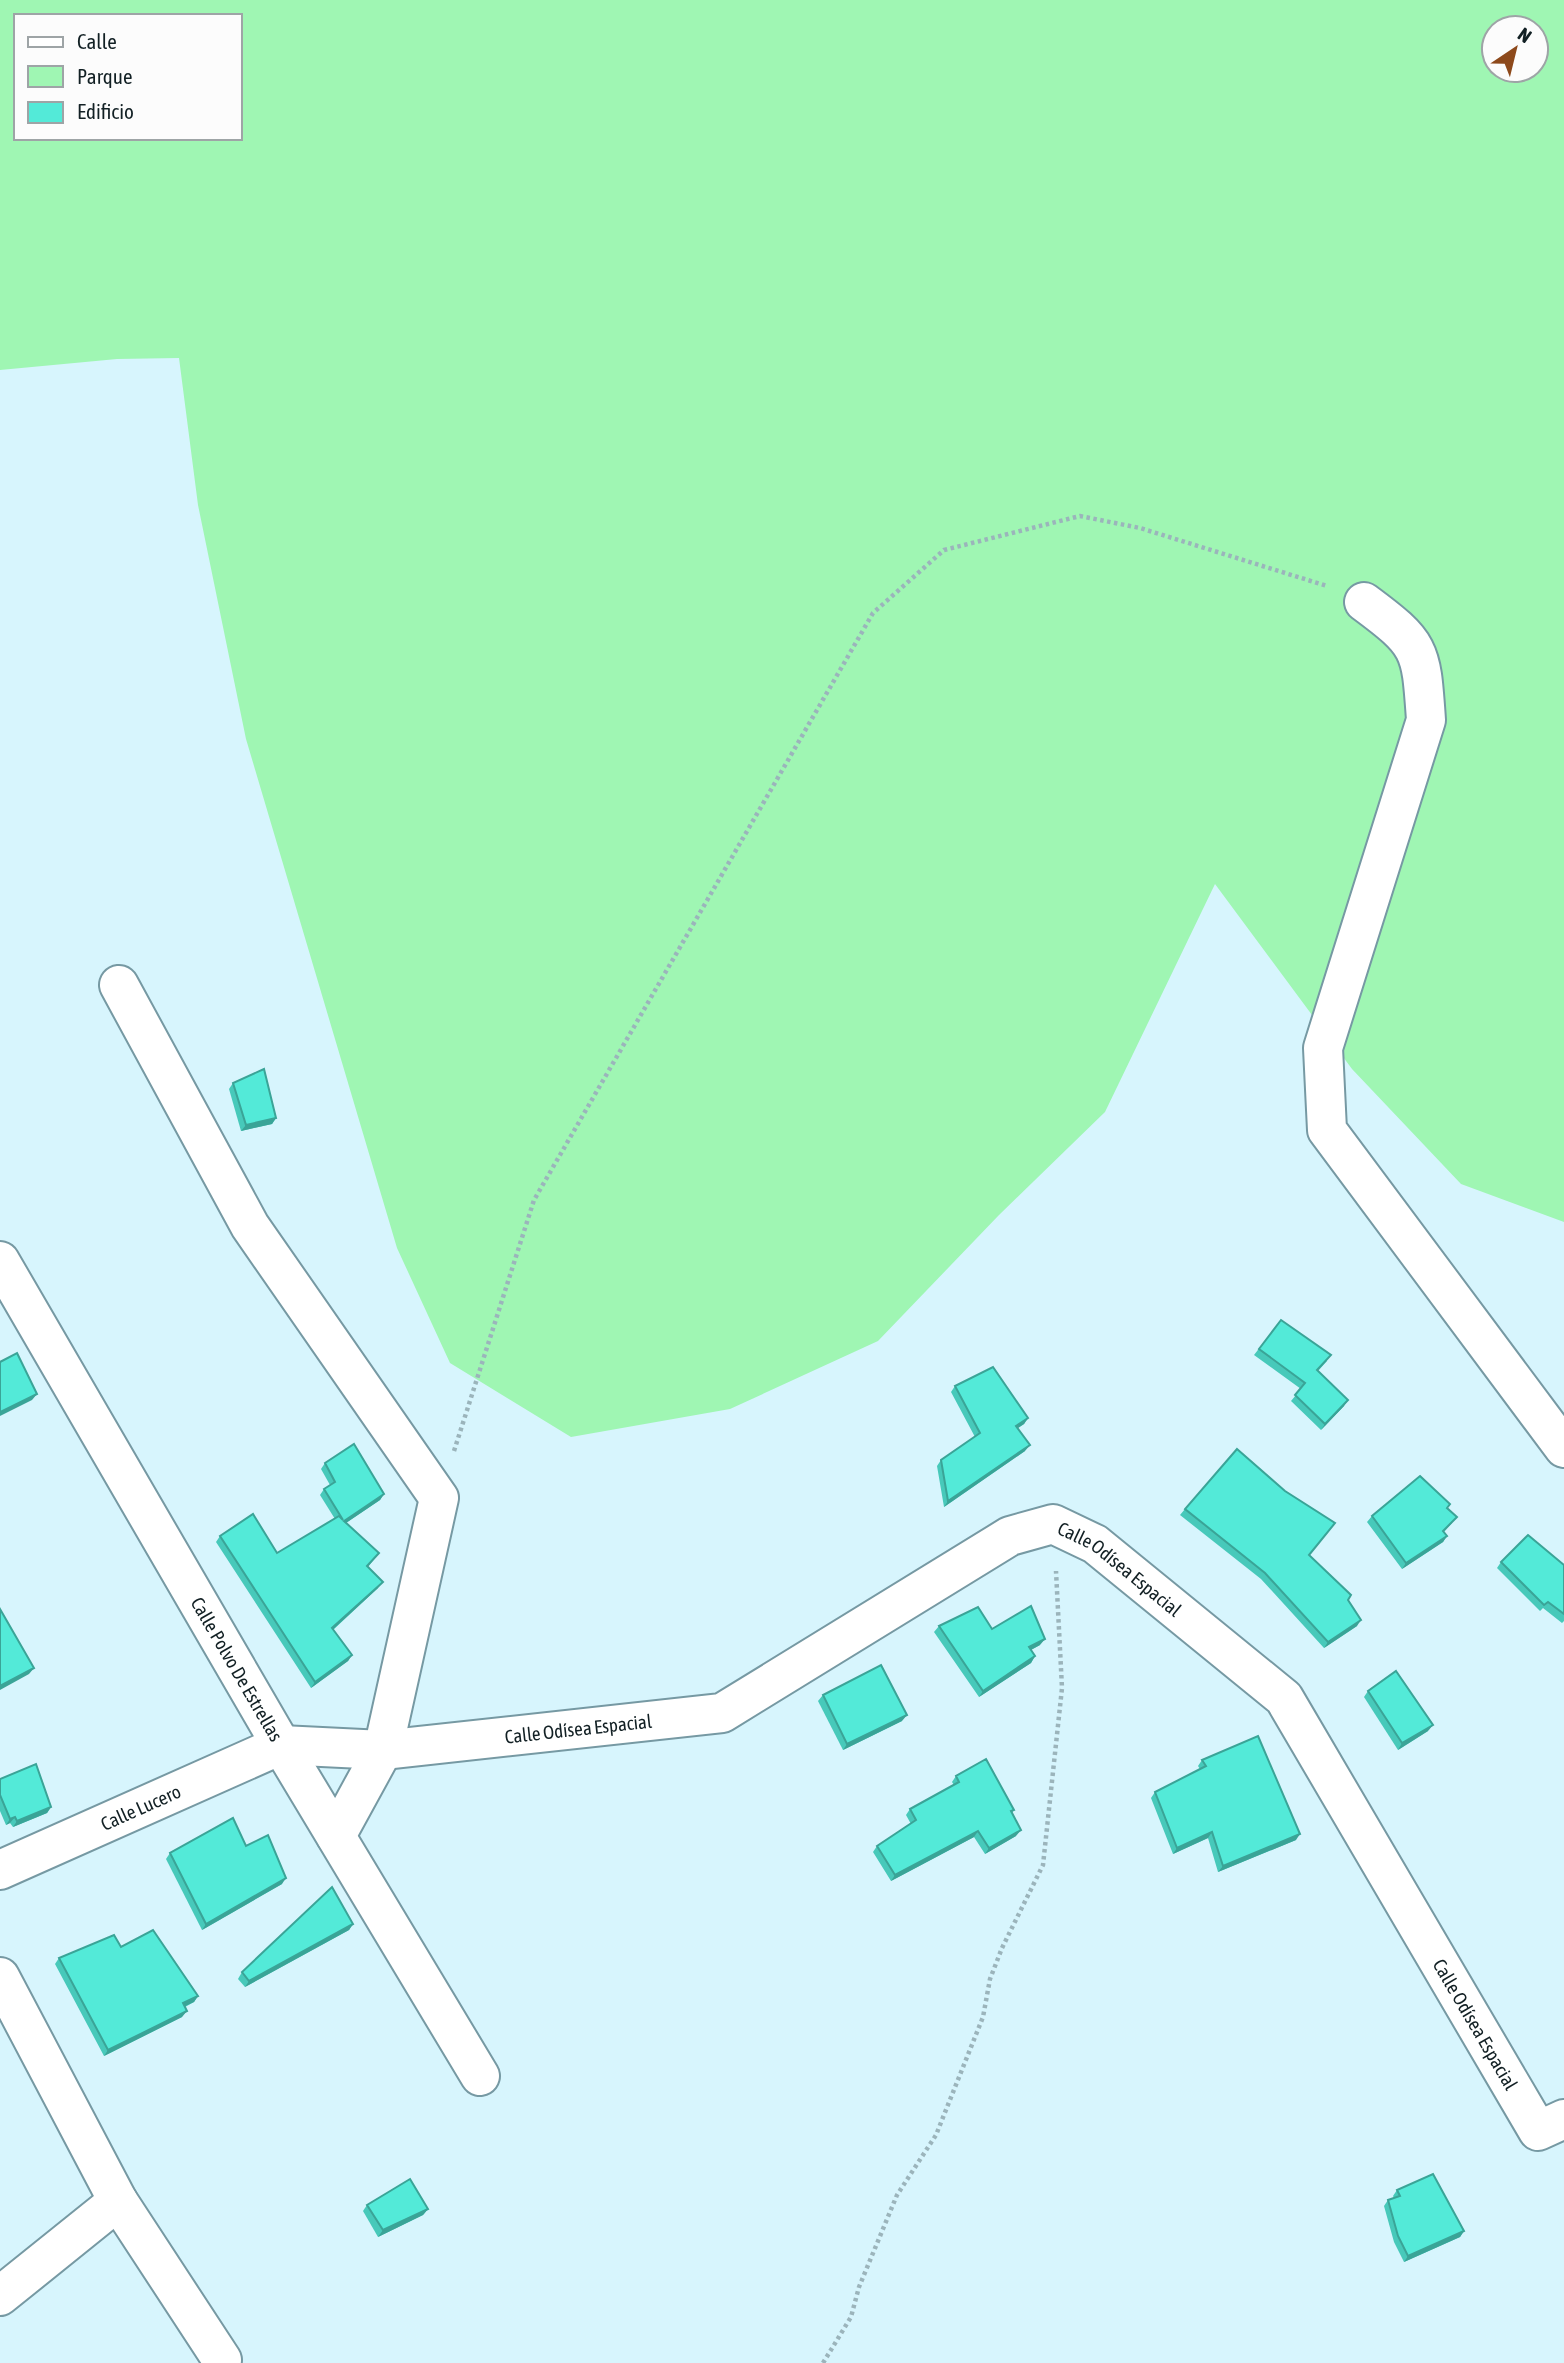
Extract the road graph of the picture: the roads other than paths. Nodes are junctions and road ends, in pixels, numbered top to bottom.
1 (1364, 602) road end
2 (120, 985) dead end
3 (0, 1261) edge
4 (1564, 1448) edge
5 (281, 1745) junction
6 (383, 1750) junction
7 (336, 1836) junction
8 (0, 1870) edge
9 (0, 1977) edge
10 (480, 2076) dead end
11 (1564, 2119) edge
12 (118, 2201) junction
13 (0, 2296) edge
14 (222, 2360) dead end

1 - 4 street
2 - 6 street
3 - 5 street, Calle Polvo De Estrellas
5 - 6 street, Calle Odísea Espacial
5 - 7 street, Calle Polvo De Estrellas
5 - 8 street, Calle Lucero
6 - 7 street
6 - 11 street, Calle Odísea Espacial
7 - 10 street, Calle Polvo De Estrellas
9 - 12 street
12 - 13 street
12 - 14 street

